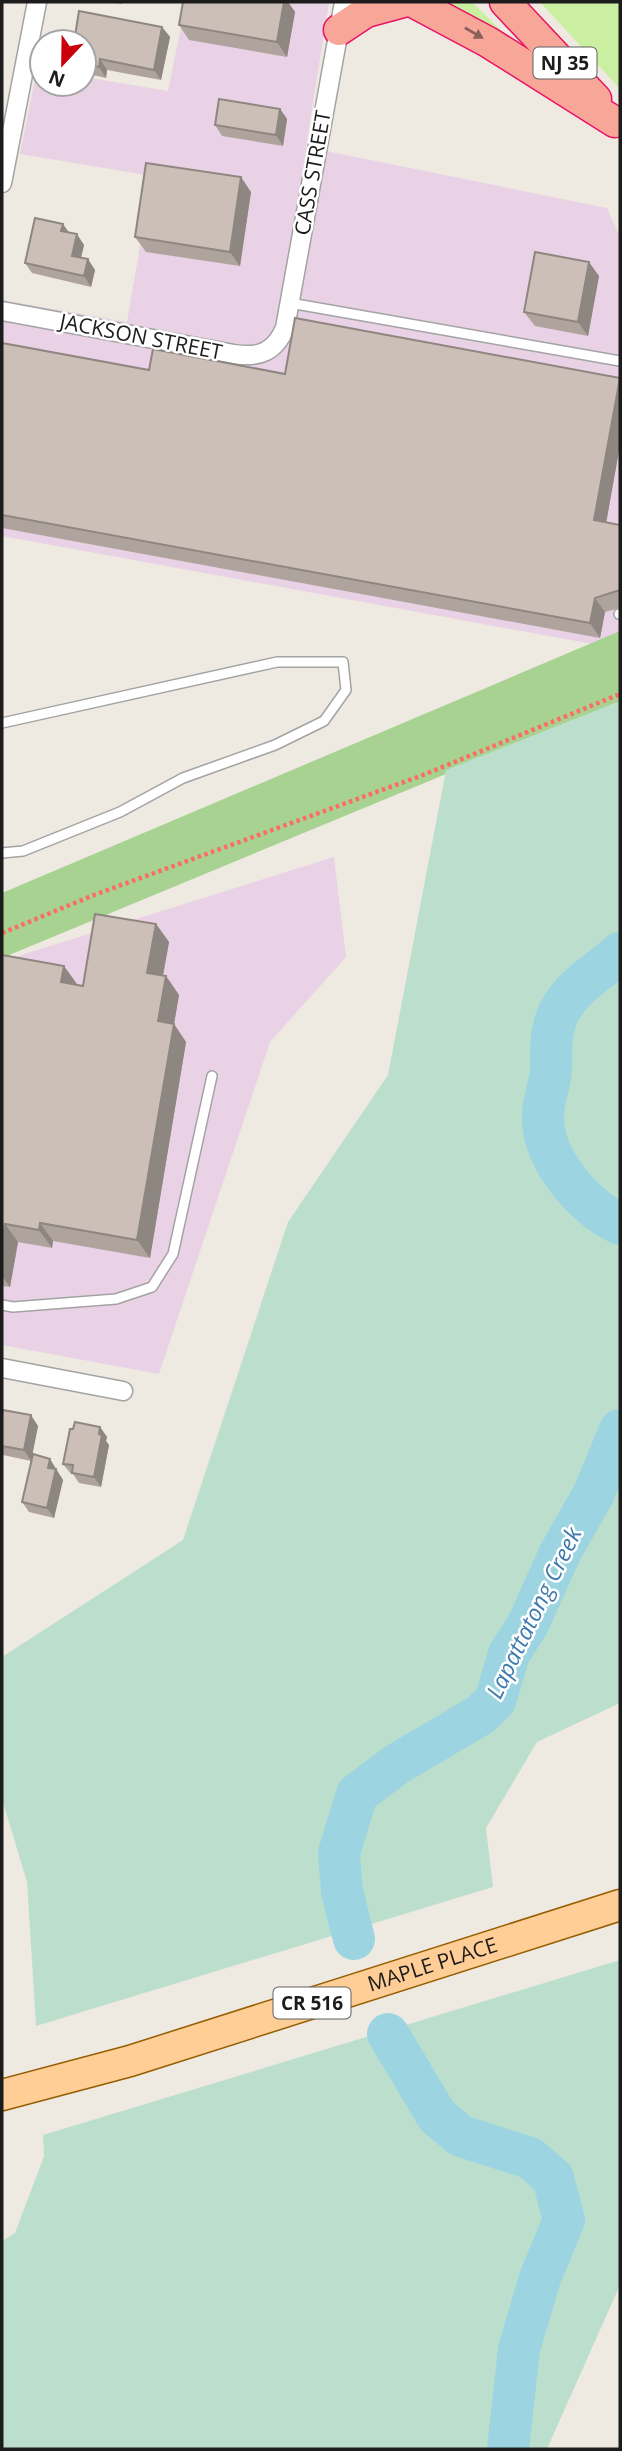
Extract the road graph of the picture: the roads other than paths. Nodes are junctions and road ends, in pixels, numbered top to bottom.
1 (37, 2) edge
2 (403, 2) edge
3 (413, 2) edge
4 (505, 2) edge
5 (342, 16) edge
6 (618, 126) edge
7 (2, 183) edge
8 (290, 303) junction
9 (2, 311) edge
10 (278, 343) joint
11 (620, 361) edge
12 (2, 723) edge
13 (2, 853) edge
14 (212, 1076) dead end
15 (2, 1305) edge
16 (2, 1368) edge
17 (123, 1391) dead end
18 (620, 1905) edge
19 (2, 2095) edge

1 - 7 street
2 - 5 highway
3 -> 6 highway
4 - 6 highway, NJ 35
5 - 8 street, CASS STREET
8 - 10 street, CASS STREET
8 - 11 lane
9 - 10 street, JACKSON STREET
12 - 13 lane
14 - 15 lane
16 - 17 street
18 - 19 main road, MAPLE PLACE / CR 516

